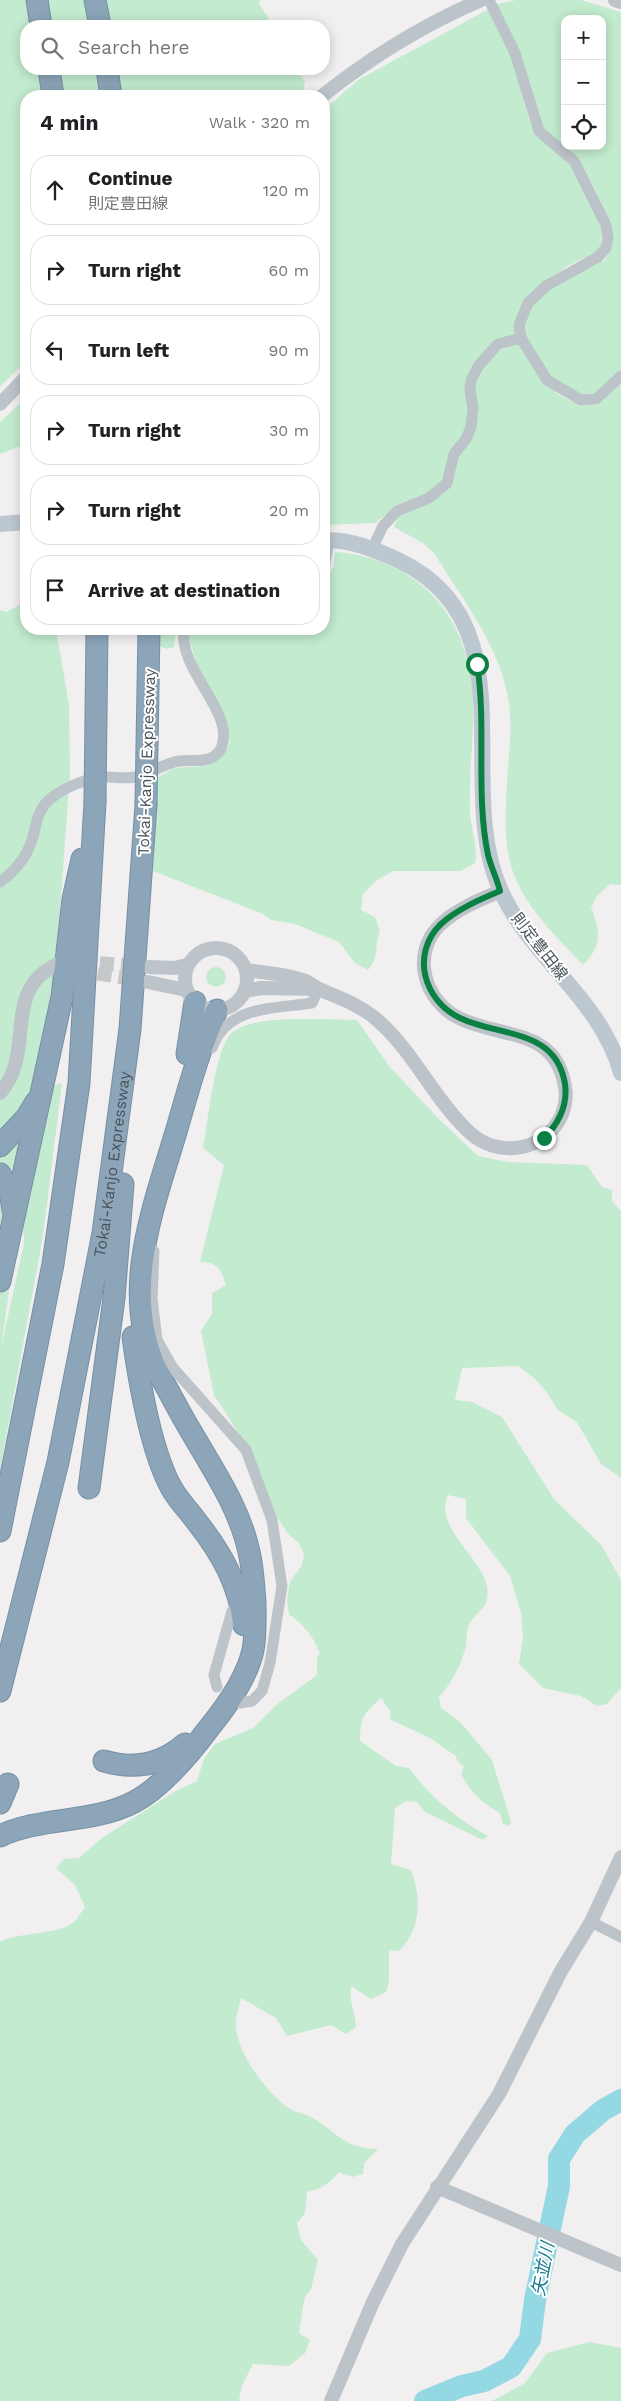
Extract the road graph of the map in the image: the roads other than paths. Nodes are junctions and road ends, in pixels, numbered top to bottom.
1 (37, 0) edge
2 (96, 0) edge
3 (481, 0) edge
4 (489, 0) edge
5 (615, 0) edge
6 (621, 2) edge
7 (40, 20) edge
8 (99, 20) edge
9 (50, 75) edge
10 (108, 75) edge
11 (53, 90) edge
12 (110, 90) edge
13 (330, 90) edge
14 (521, 338) junction
15 (621, 376) edge
16 (20, 383) edge
17 (0, 404) edge
18 (20, 522) edge
19 (0, 524) edge
20 (330, 541) edge
21 (372, 549) junction
22 (97, 635) edge
23 (149, 635) edge
24 (182, 635) edge
25 (95, 802) junction
26 (0, 882) edge
27 (500, 891) junction
28 (187, 965) junction
29 (58, 967) dead end
30 (149, 967) tunnel mouth
31 (246, 970) junction
32 (148, 982) tunnel mouth
33 (318, 989) junction
34 (245, 991) junction
35 (191, 996) junction
36 (217, 1010) junction
37 (130, 1028) junction
38 (48, 1070) junction
39 (621, 1073) edge
40 (0, 1093) edge
41 (0, 1146) edge
42 (0, 1174) edge
43 (0, 1191) edge
44 (13, 1222) junction
45 (0, 1281) edge
46 (89, 1488) dead end
47 (0, 1531) edge
48 (232, 1611) dead end
49 (216, 1688) dead end
50 (0, 1691) edge
51 (240, 1703) dead end
52 (104, 1761) dead end
53 (0, 1836) edge
54 (621, 1857) edge
55 (591, 1922) junction
56 (621, 1938) edge
57 (437, 2187) junction
58 (621, 2265) edge
59 (331, 2401) edge

1 - 7 highway
2 - 8 highway
3 - 13 street
4 - 14 street
5 - 6 street
9 - 11 highway
10 - 12 highway
14 - 15 street
14 - 21 street
16 - 17 street
18 - 19 main road
20 - 21 main road, 則定豊田線
21 - 27 main road, 則定豊田線
22 - 25 highway, bridge
23 - 37 highway, Tokai-Kanjo Expressway, bridge
24 - 26 street
25 - 38 highway
25 - 47 highway
27 - 33 street
27 - 39 main road, 則定豊田線
28 - 30 street
28 - 31 street
28 - 35 street
29 - 40 street
31 - 33 street
31 - 34 street
32 - 35 street
33 - 34 street
33 - 51 street
34 - 36 street
35 - 36 street
35 - 52 highway
36 - 53 highway
37 - 46 highway
37 - 50 highway, Tokai-Kanjo Expressway
38 - 41 highway
38 - 44 highway
42 - 43 highway
42 - 44 highway
44 - 45 highway
48 - 49 street
54 - 55 street
55 - 56 street
55 - 57 street
57 - 58 street
57 - 59 street

